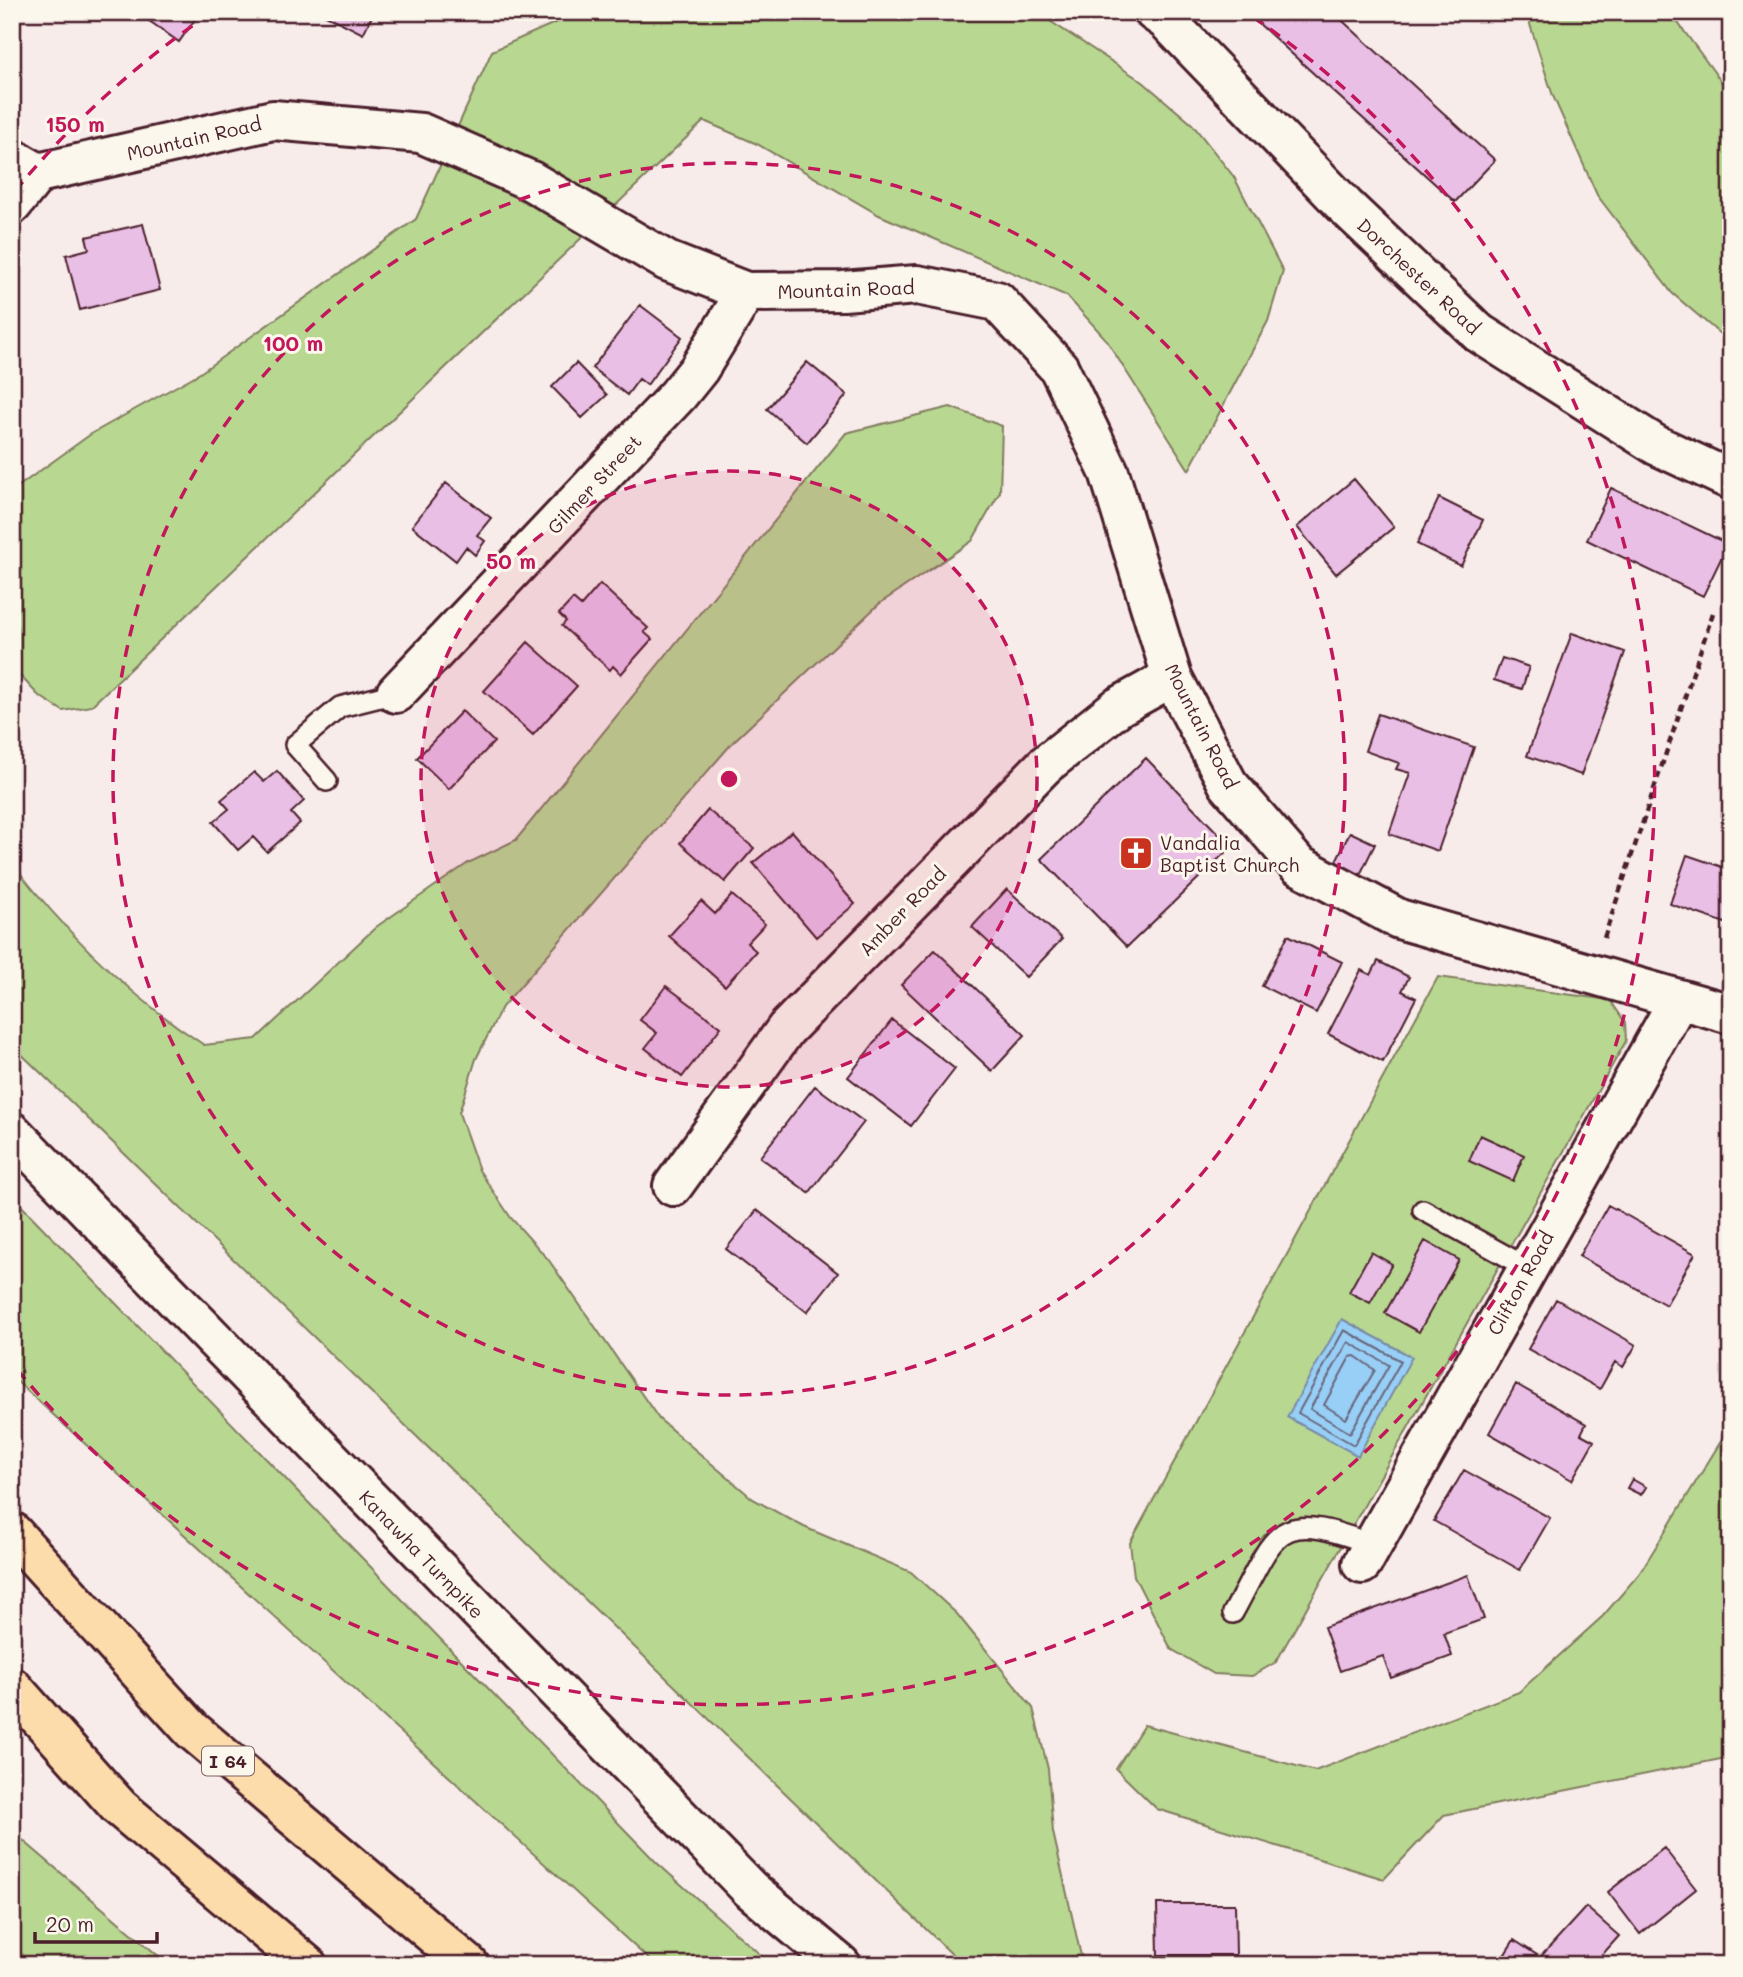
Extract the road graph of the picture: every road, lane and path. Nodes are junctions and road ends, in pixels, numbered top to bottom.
1 (1154, 12) edge
2 (25, 166) edge
3 (12, 205) edge
4 (746, 292) junction
5 (1731, 480) edge
6 (1713, 613) dead end
7 (1172, 677) junction
8 (396, 693) joint
9 (327, 781) dead end
10 (1592, 975) junction
11 (1678, 1001) junction
12 (1731, 1014) edge
13 (12, 1132) edge
14 (673, 1186) dead end
15 (1423, 1210) dead end
16 (1528, 1268) junction
17 (12, 1532) edge
18 (1367, 1555) joint
19 (1233, 1613) dead end
20 (12, 1687) edge
21 (307, 1965) edge
22 (469, 1965) edge
23 (841, 1965) edge

1 - 5 street, Dorchester Road
2 - 3 street
2 - 4 street, Mountain Road
4 - 7 street, Mountain Road
4 - 8 street, Gilmer Street
6 - 10 path
7 - 10 street, Mountain Road
7 - 14 street, Amber Road
8 - 9 lane
10 - 11 street, Mountain Road
11 - 12 street, Mountain Road
11 - 16 street, Clifton Road
13 - 23 street, Kanawha Turnpike
15 - 16 lane
16 - 18 street, Clifton Road
17 - 22 highway, I 64
18 - 19 lane
20 - 21 highway

